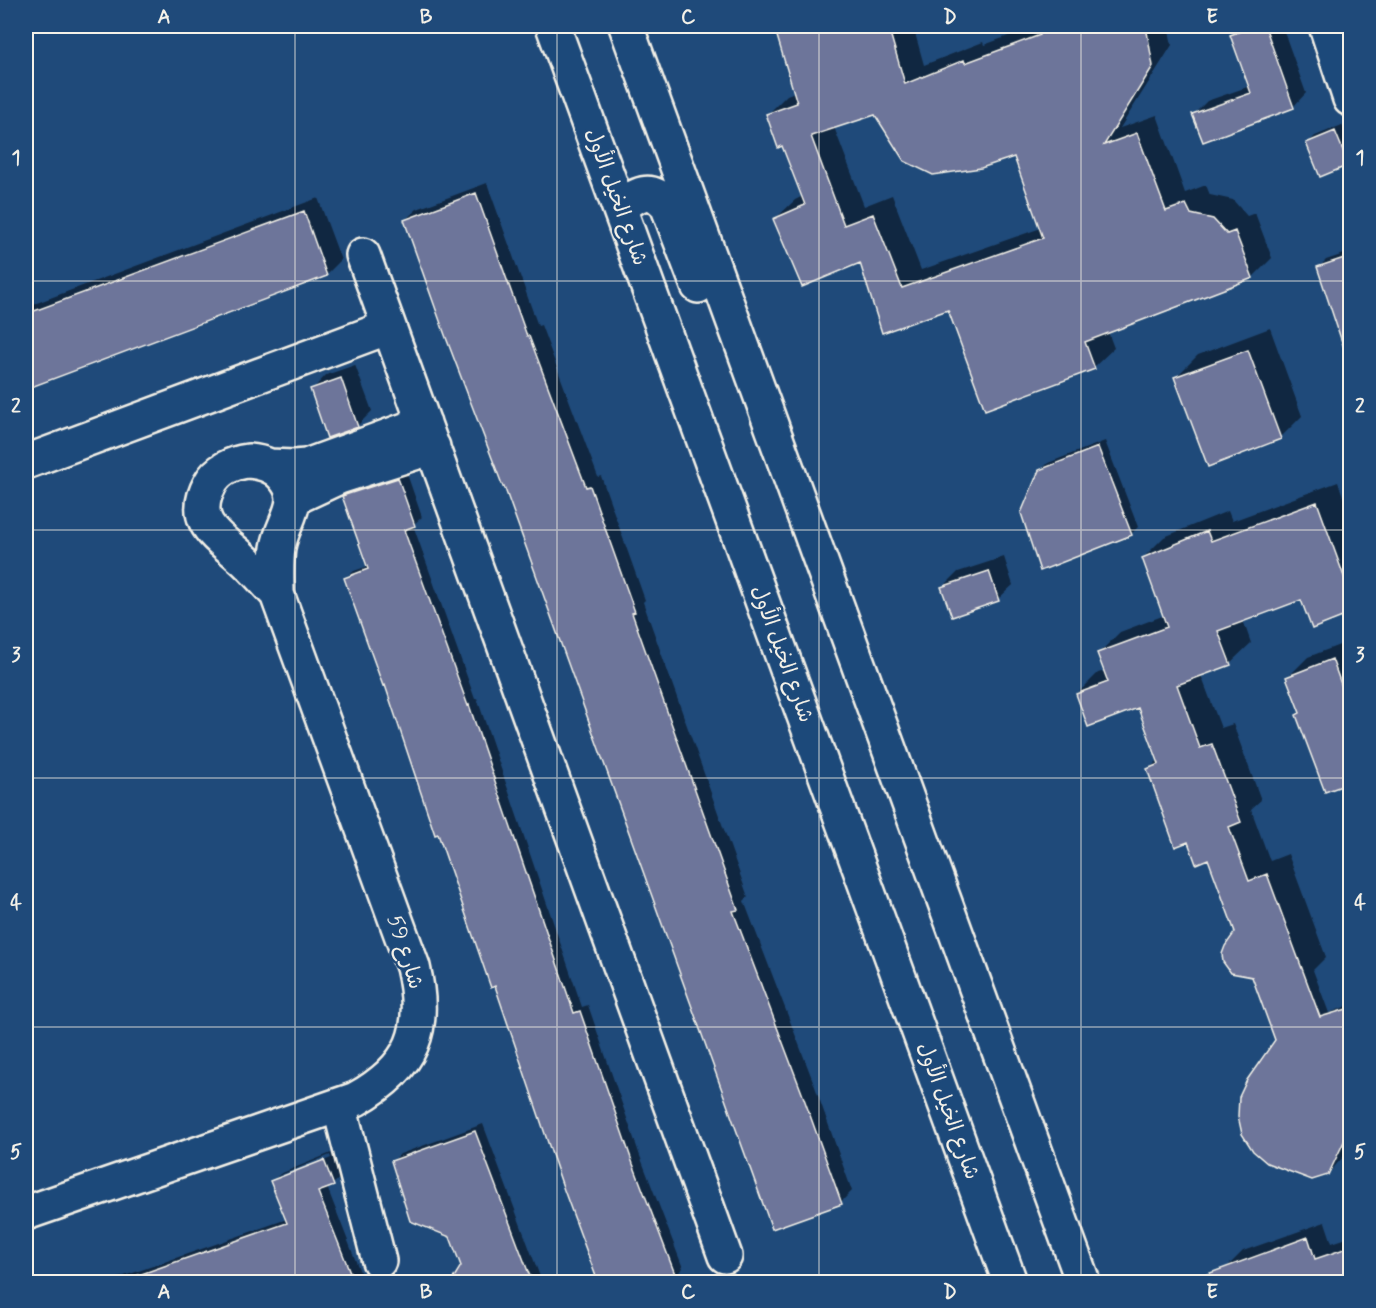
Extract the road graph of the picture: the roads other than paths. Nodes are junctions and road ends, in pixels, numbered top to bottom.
1 (553, 26) edge
2 (626, 26) edge
3 (1326, 26) edge
4 (1344, 55) edge
5 (1350, 99) edge
6 (620, 208) junction
7 (363, 255) dead end
8 (389, 327) junction
9 (428, 435) junction
10 (777, 438) junction
11 (26, 462) edge
12 (269, 465) junction
13 (294, 498) junction
14 (277, 594) junction
15 (339, 1105) junction
16 (26, 1213) edge
17 (725, 1256) dead end
18 (380, 1261) dead end
19 (1011, 1282) edge
20 (1083, 1282) edge

1 - 6 street, شارع الخيل الأول
2 - 10 street
3 - 4 street
4 - 5 street
6 - 10 street
6 - 19 street, شارع الخيل الأول
7 - 8 street
8 - 9 street
8 - 11 street
9 - 12 street
9 - 13 street
9 - 17 street
10 - 20 street
12 - 13 street
12 - 14 street
13 - 14 street
14 - 15 street, شارع 59
15 - 16 street, شارع 59
15 - 18 street

